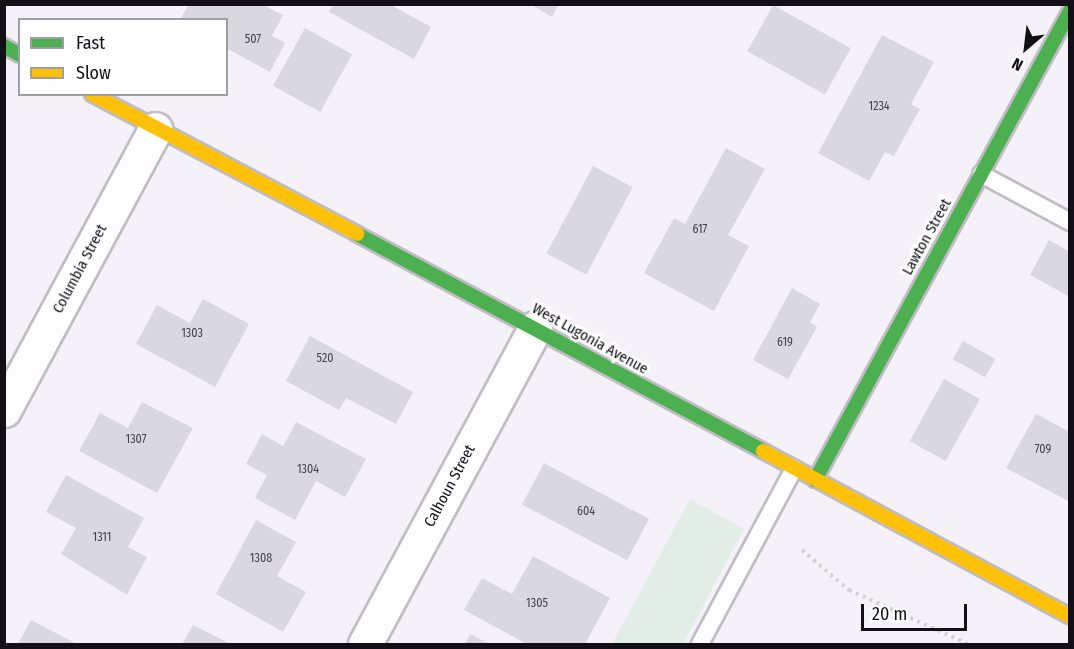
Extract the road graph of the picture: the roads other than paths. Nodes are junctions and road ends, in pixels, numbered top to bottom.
1 (1070, 11) edge
2 (4, 46) edge
3 (18, 54) edge
4 (96, 96) edge
5 (155, 129) junction
6 (981, 174) junction
7 (1070, 222) edge
8 (535, 328) junction
9 (4, 410) edge
10 (794, 469) junction
11 (815, 480) junction
12 (1070, 616) edge
13 (365, 645) edge
14 (700, 645) edge

1 - 6 main road, Lawton Street
2 - 3 main road
4 - 5 main road, West Lugonia Avenue
5 - 8 main road, West Lugonia Avenue
5 - 9 street, Columbia Street
6 - 7 lane
6 - 11 main road, Lawton Street
8 - 10 main road, West Lugonia Avenue
8 - 13 street, Calhoun Street
10 - 11 main road, West Lugonia Avenue
10 - 14 lane
11 - 12 main road, West Lugonia Avenue

